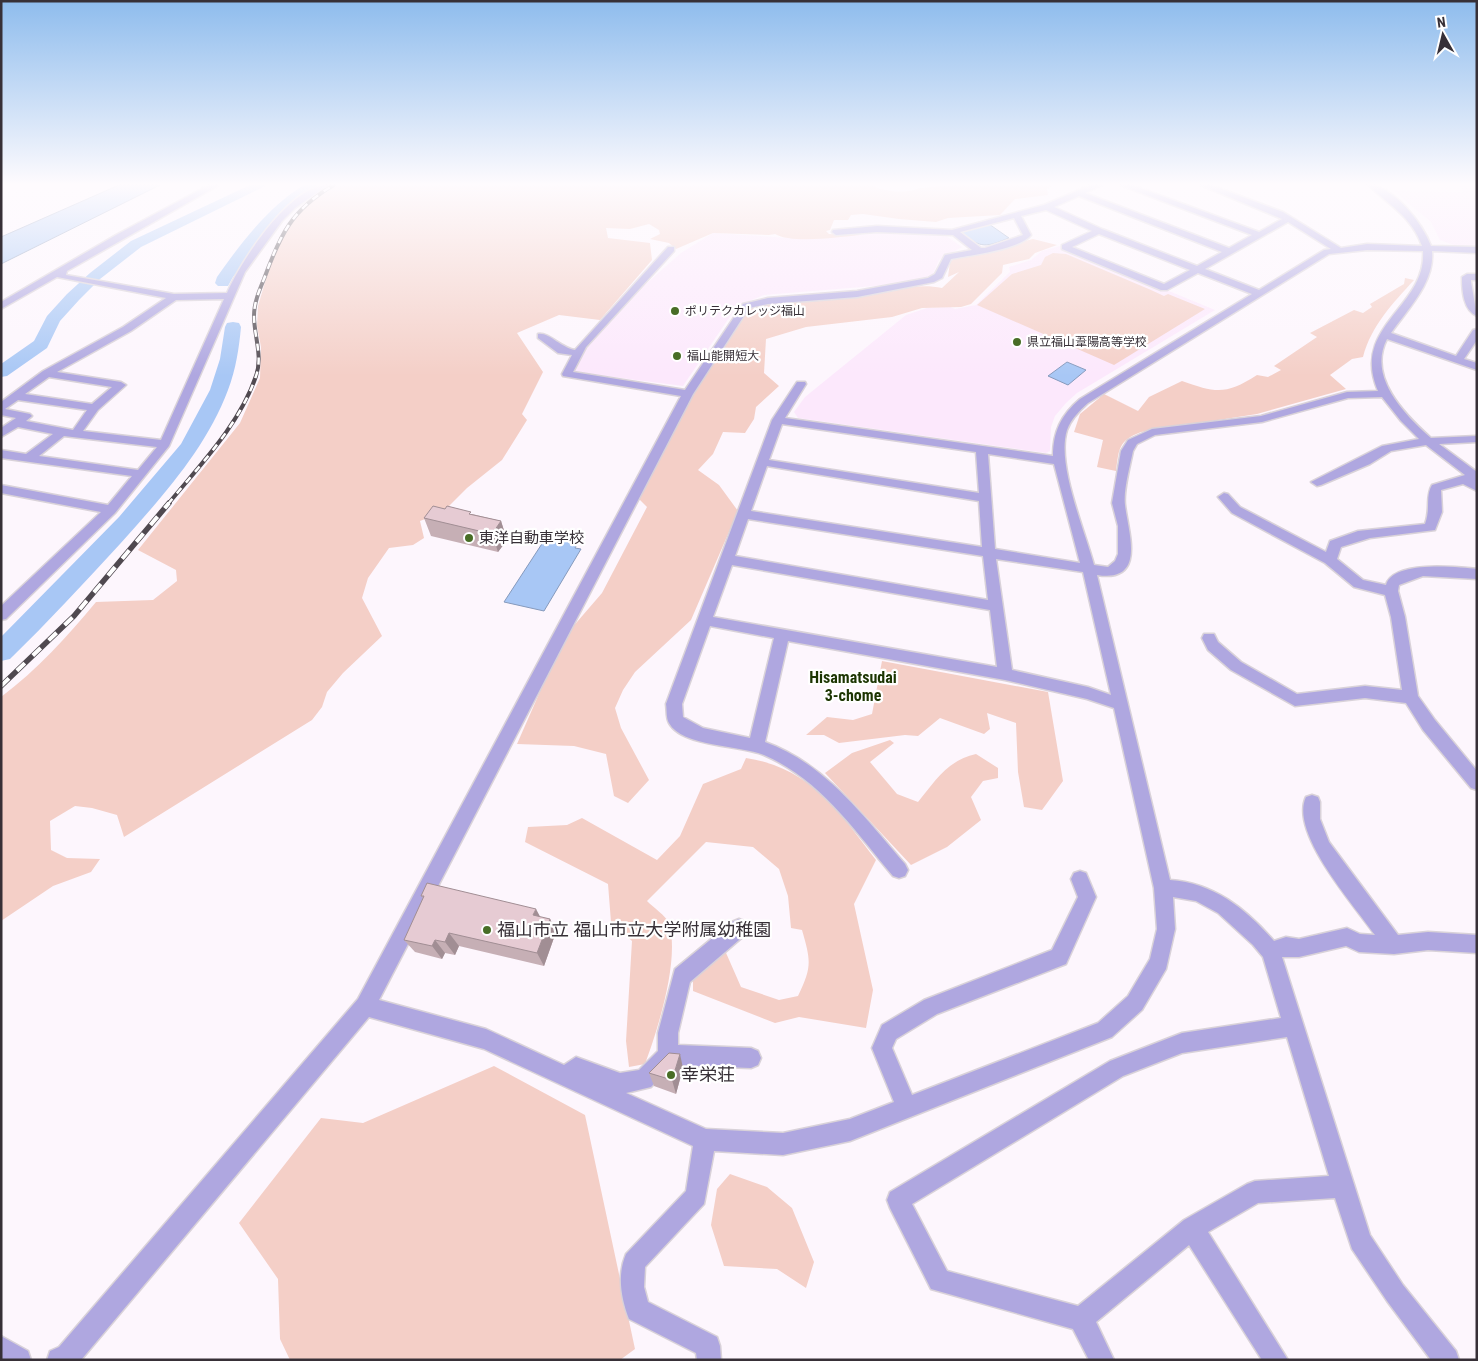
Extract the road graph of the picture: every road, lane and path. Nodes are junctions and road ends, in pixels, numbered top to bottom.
1 (101, 249) edge
2 (258, 249) edge
3 (671, 249) dead end
4 (990, 249) edge
5 (1069, 249) edge
6 (1147, 249) edge
7 (1222, 249) edge
8 (1233, 249) edge
9 (1338, 249) joint
10 (1343, 249) edge
11 (1418, 249) edge
12 (1428, 249) junction
13 (978, 250) joint
14 (1477, 250) edge
15 (1228, 251) junction
16 (1197, 268) junction
17 (62, 274) junction
18 (1477, 277) edge
19 (1258, 293) junction
20 (170, 296) junction
21 (229, 296) junction
22 (1, 306) edge
23 (1477, 313) edge
24 (1477, 332) edge
25 (1386, 335) junction
26 (542, 336) dead end
27 (578, 354) junction
28 (1459, 359) junction
29 (1477, 366) edge
30 (47, 373) junction
31 (801, 384) dead end
32 (688, 394) junction
33 (1385, 394) junction
34 (15, 396) junction
35 (1, 407) edge
36 (94, 408) junction
37 (1, 412) edge
38 (778, 420) junction
39 (16, 423) junction
40 (62, 432) junction
41 (77, 432) junction
42 (1, 434) edge
43 (1477, 439) edge
44 (1426, 441) junction
45 (165, 444) junction
46 (982, 450) junction
47 (1, 454) edge
48 (30, 457) junction
49 (762, 462) junction
50 (1060, 462) junction
51 (142, 474) junction
52 (1477, 478) edge
53 (1317, 482) dead end
54 (1477, 487) edge
55 (1, 490) edge
56 (1224, 497) dead end
57 (985, 498) junction
58 (111, 510) junction
59 (743, 514) junction
60 (990, 553) junction
61 (726, 559) junction
62 (1330, 560) junction
63 (1088, 568) junction
64 (1477, 574) edge
65 (1391, 591) junction
66 (996, 606) junction
67 (1, 615) edge
68 (703, 620) junction
69 (782, 635) junction
70 (1209, 638) dead end
71 (1005, 674) junction
72 (1411, 697) junction
73 (1119, 704) junction
74 (756, 746) junction
75 (1477, 783) edge
76 (1312, 802) dead end
77 (899, 870) dead end
78 (1080, 879) dead end
79 (1163, 888) junction
80 (738, 928) dead end
81 (1477, 944) edge
82 (1394, 945) junction
83 (1271, 952) junction
84 (365, 1006) junction
85 (1293, 1026) junction
86 (668, 1054) junction
87 (751, 1058) dead end
88 (568, 1076) junction
89 (907, 1109) junction
90 (706, 1140) junction
91 (1342, 1186) junction
92 (1192, 1228) junction
93 (1081, 1319) junction
94 (1, 1348) edge
95 (19, 1360) edge
96 (59, 1360) edge
97 (708, 1360) edge
98 (1102, 1360) edge
99 (1276, 1360) edge
100 (1447, 1360) edge

1 - 17 street
2 - 21 street
3 - 27 street
4 - 13 street
5 - 16 street
6 - 16 street
7 - 15 street
8 - 15 street
9 - 10 street
9 - 19 street
11 - 12 street
12 - 14 street
12 - 25 street
13 - 32 street
15 - 16 street
16 - 19 street
17 - 20 street
17 - 22 street
18 - 23 street
19 - 50 street
20 - 21 street
20 - 30 street
21 - 45 street
24 - 28 street
25 - 28 street
25 - 33 street
26 - 27 street
27 - 32 street
28 - 29 street
30 - 34 street
30 - 36 street
31 - 38 street
32 - 84 street
33 - 44 street
33 - 63 street
34 - 35 street
34 - 36 street
36 - 41 street
37 - 39 street
38 - 46 street
38 - 49 street
39 - 40 street
39 - 42 street
40 - 41 street
40 - 48 street
41 - 45 street
43 - 44 street
44 - 52 street
44 - 53 street
45 - 51 street
46 - 50 street
46 - 57 street
47 - 48 street
48 - 51 street
49 - 57 street
49 - 59 street
50 - 63 street
51 - 58 street
54 - 62 street
55 - 58 street
56 - 62 street
57 - 60 street
58 - 67 street
59 - 60 street
59 - 61 street
60 - 63 street
60 - 66 street
61 - 66 street
61 - 68 street
62 - 65 street
63 - 73 street
64 - 65 street
65 - 72 street
66 - 71 street
68 - 69 street
68 - 74 street
69 - 71 street
69 - 74 street
70 - 72 street
71 - 73 street
72 - 75 street
73 - 79 street
74 - 77 street
76 - 82 street
78 - 89 street
79 - 83 street
79 - 89 street
80 - 86 street
81 - 82 street
82 - 83 street
83 - 85 street
84 - 88 street
84 - 96 street
85 - 91 street
85 - 93 street
86 - 87 street
86 - 88 street
88 - 90 street
89 - 90 street
90 - 97 street
91 - 92 street
91 - 100 street
92 - 93 street
92 - 99 street
93 - 98 street
94 - 95 street

